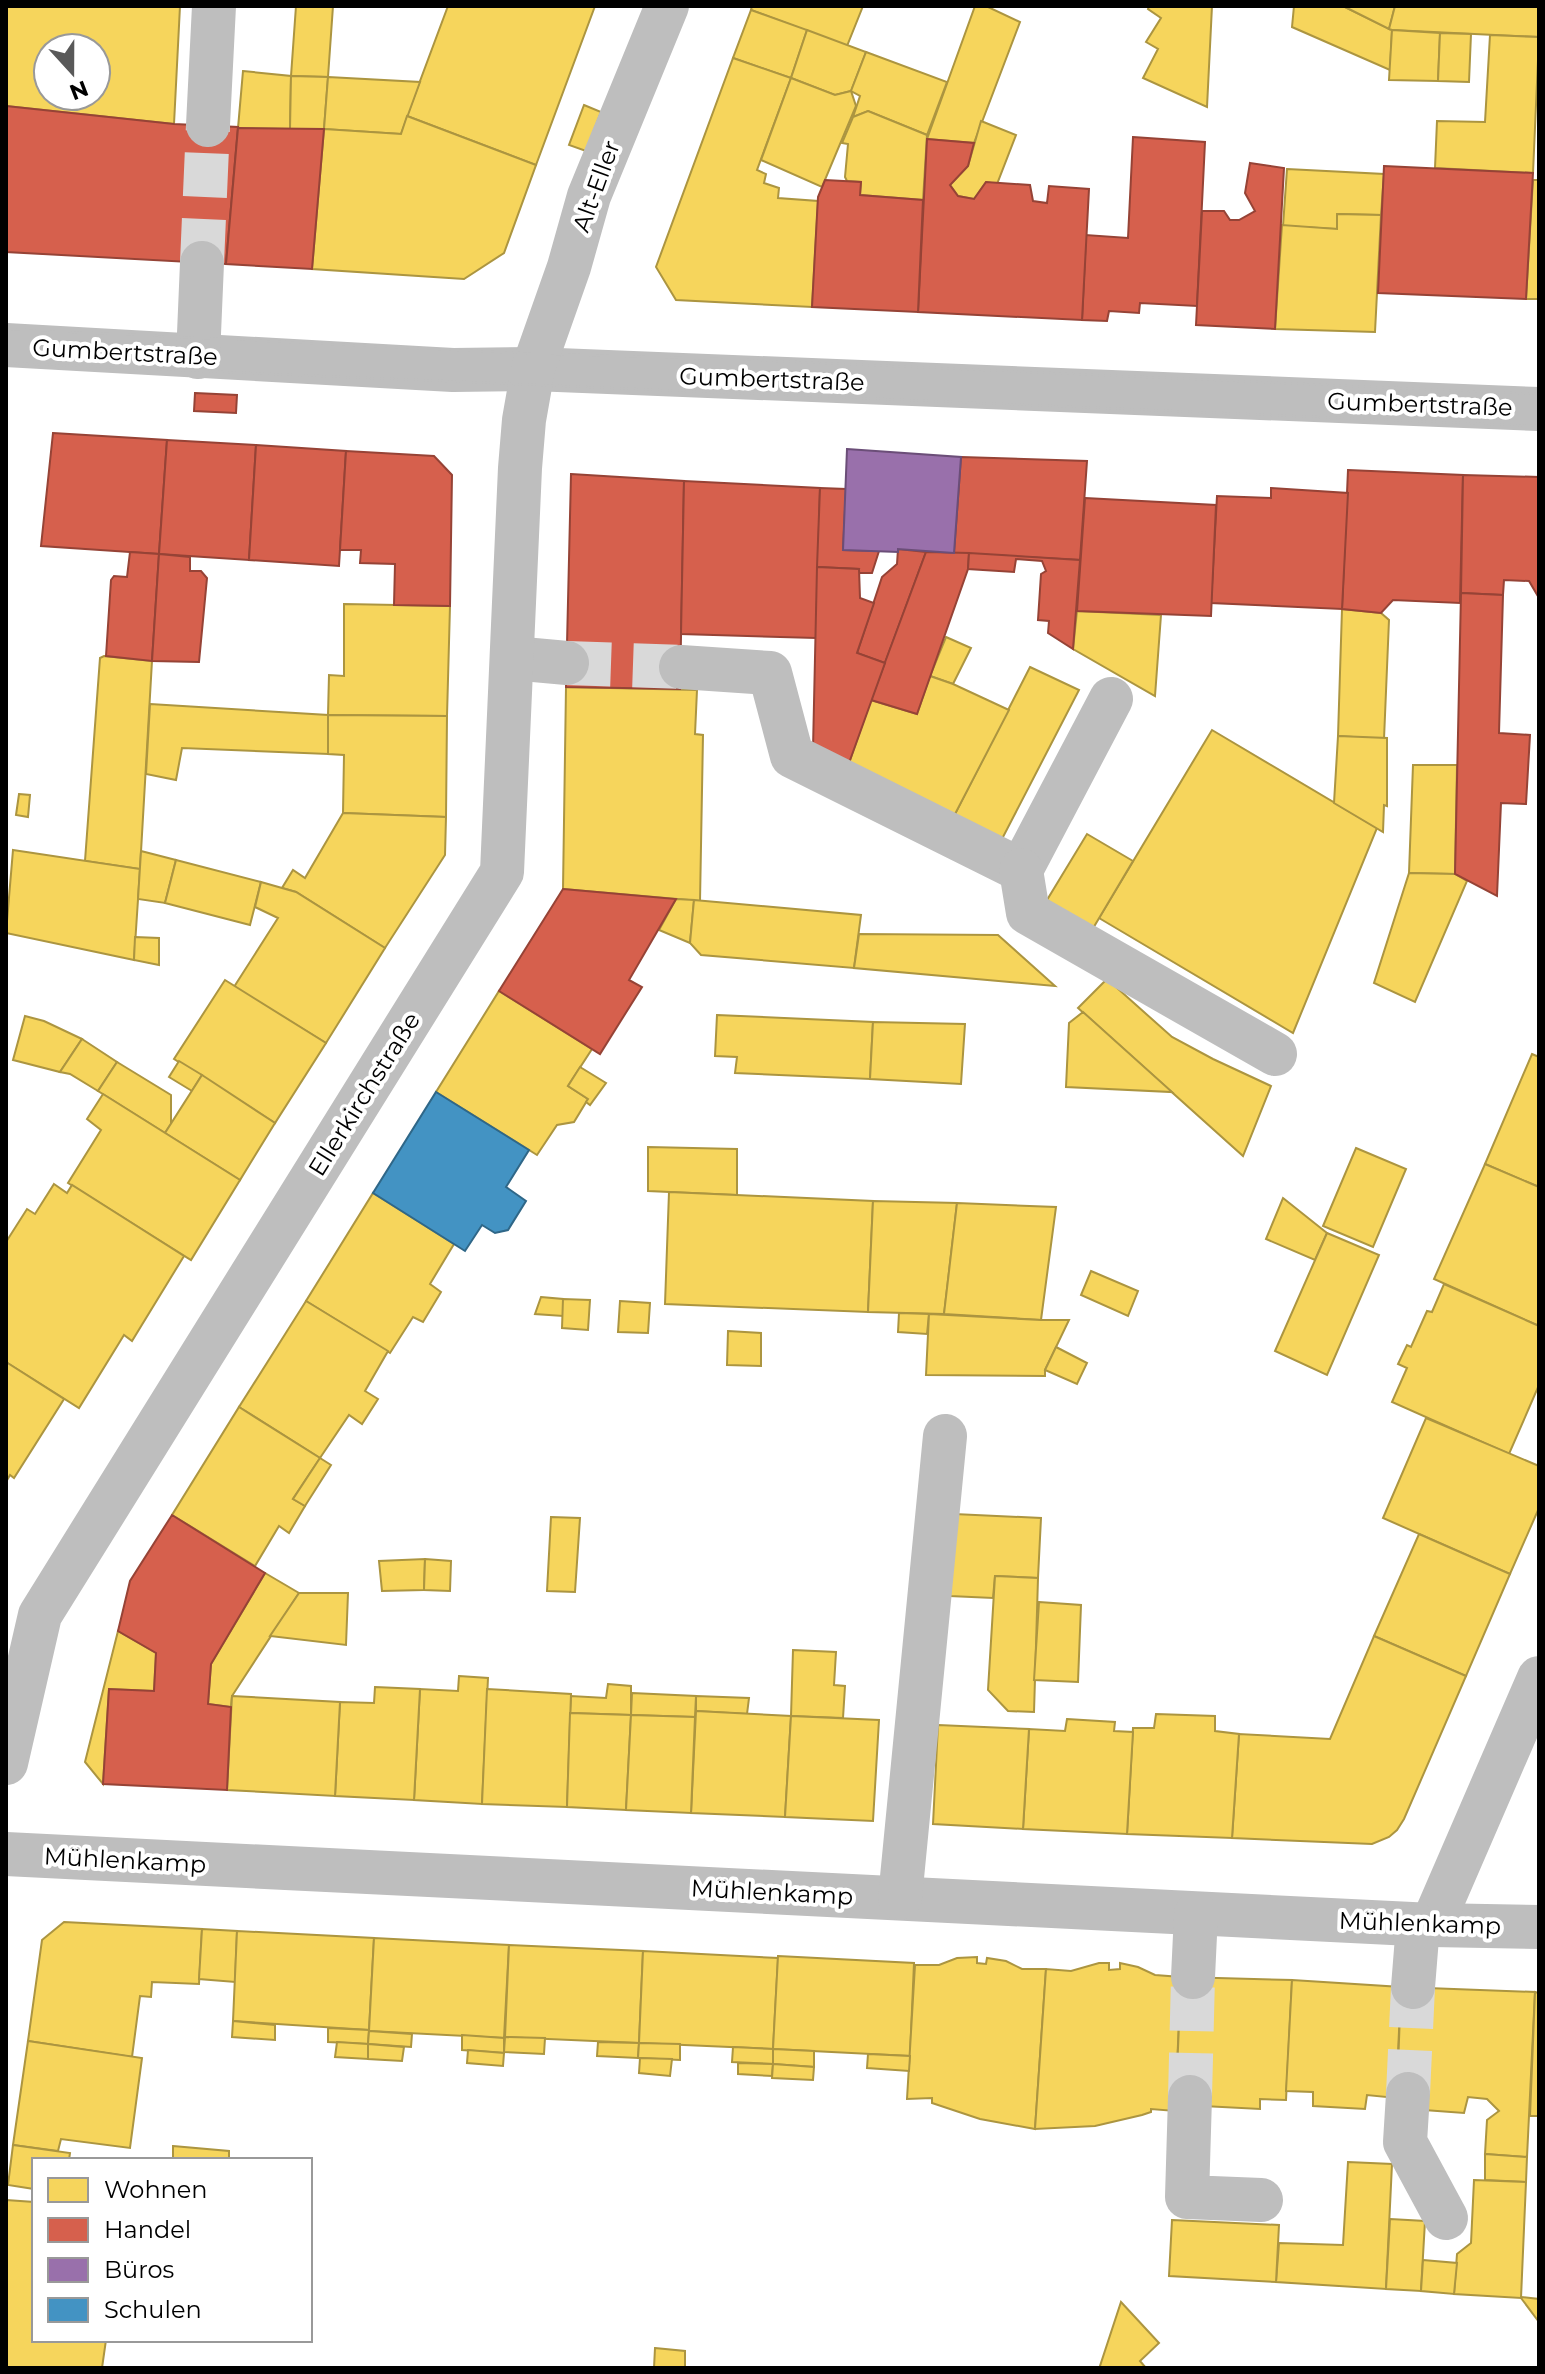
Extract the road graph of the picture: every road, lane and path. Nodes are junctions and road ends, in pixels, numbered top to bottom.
1 (214, 6) edge
2 (667, 6) edge
3 (208, 125) tunnel mouth
4 (202, 263) tunnel mouth
5 (6, 345) edge
6 (198, 357) junction
7 (533, 369) junction
8 (1539, 409) edge
9 (512, 658) junction
10 (567, 663) tunnel mouth
11 (681, 667) tunnel mouth
12 (1111, 699) dead end
13 (1021, 870) junction
14 (1275, 1054) dead end
15 (945, 1436) dead end
16 (1539, 1678) edge
17 (6, 1763) edge
18 (6, 1854) edge
19 (900, 1898) junction
20 (1196, 1914) junction
21 (1425, 1925) junction
22 (1539, 1927) edge
23 (1193, 1977) tunnel mouth
24 (1413, 1987) tunnel mouth
25 (1408, 2094) tunnel mouth
26 (1190, 2097) tunnel mouth
27 (1261, 2200) dead end
28 (1446, 2218) dead end

1 - 3 street
2 - 7 street, Alt-Eller
4 - 6 street
5 - 6 street, Gumbertstraße
6 - 7 street, Gumbertstraße
7 - 8 street, Gumbertstraße
7 - 9 street, Ellerkirchstraße
9 - 10 street
9 - 17 street, Ellerkirchstraße
11 - 13 street
12 - 13 street
13 - 14 street
15 - 19 street
16 - 21 street
18 - 19 street, Mühlenkamp
19 - 20 street, Mühlenkamp
20 - 21 street, Mühlenkamp
20 - 23 street
21 - 22 street, Mühlenkamp
21 - 24 street
25 - 28 street
26 - 27 street

